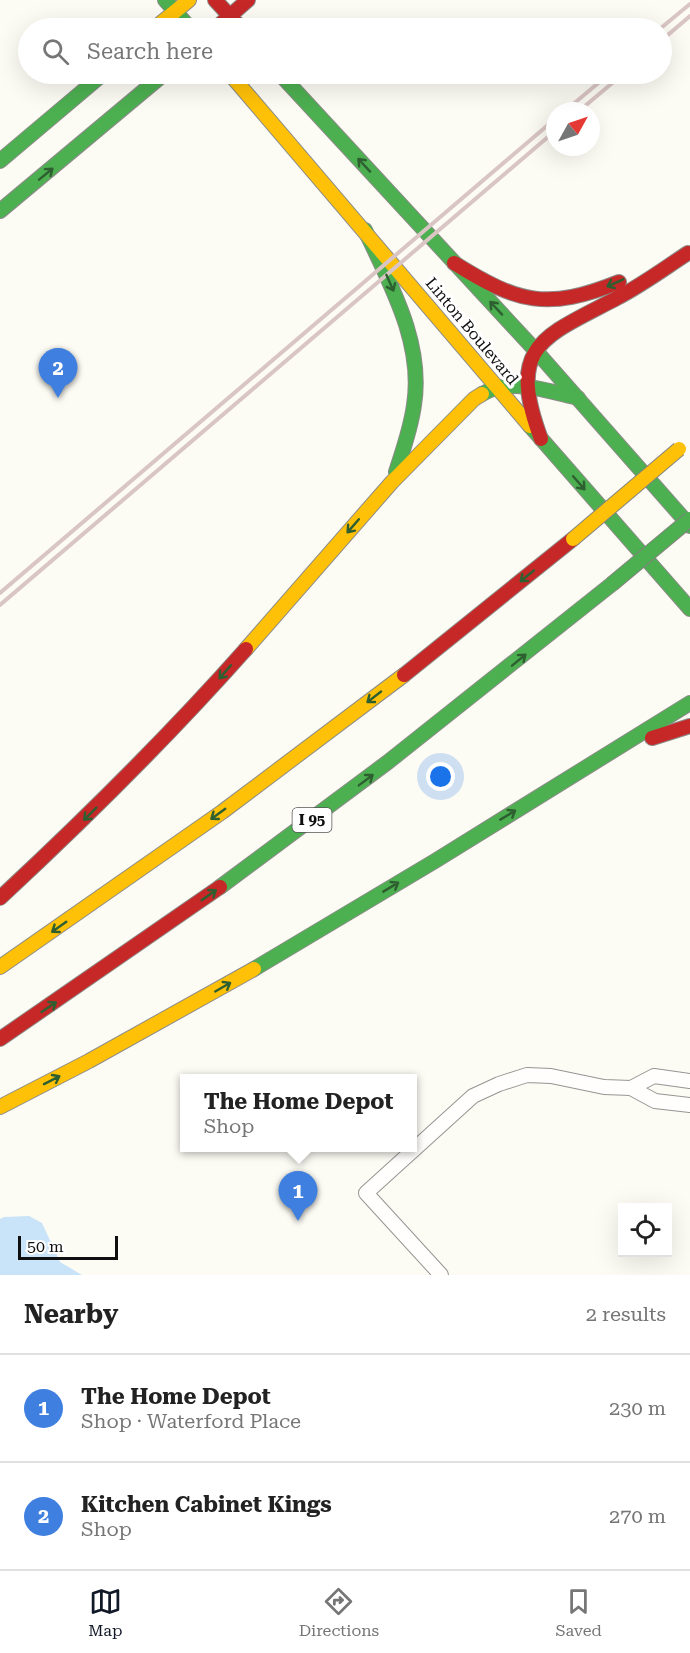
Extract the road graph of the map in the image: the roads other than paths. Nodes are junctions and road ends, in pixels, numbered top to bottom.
1 (165, 0) edge
2 (189, 0) edge
3 (215, 0) edge
4 (248, 0) edge
5 (175, 11) junction
6 (230, 16) junction
7 (167, 18) edge
8 (181, 18) edge
9 (228, 18) edge
10 (91, 84) edge
11 (152, 84) edge
12 (239, 84) edge
13 (289, 84) edge
14 (0, 161) edge
15 (0, 211) edge
16 (365, 230) junction
17 (689, 252) edge
18 (454, 263) junction
19 (536, 351) junction
20 (497, 387) junction
21 (526, 387) junction
22 (578, 398) junction
23 (541, 439) junction
24 (690, 439) edge
25 (392, 482) junction
26 (690, 519) edge
27 (690, 526) edge
28 (690, 609) edge
29 (690, 703) edge
30 (690, 726) edge
31 (610, 753) junction
32 (0, 898) edge
33 (0, 967) edge
34 (0, 1039) edge
35 (690, 1081) edge
36 (631, 1088) junction
37 (690, 1105) edge
38 (0, 1107) edge
39 (417, 1147) edge
40 (411, 1152) edge
41 (441, 1275) edge

1 - 5 main road
2 - 5 main road
3 - 6 main road
4 - 6 main road
5 - 7 main road
5 - 8 main road
6 - 9 main road
10 - 14 main road
15 -> 11 main road
12 - 16 main road, Linton Boulevard
18 -> 13 main road, Linton Boulevard
16 - 20 main road, Linton Boulevard
16 -> 25 main road
17 -> 18 main road
17 - 19 main road
19 -> 18 main road, Linton Boulevard
19 - 21 main road
19 - 22 main road, Linton Boulevard
20 - 21 main road
20 - 23 main road, Linton Boulevard
20 - 25 main road
21 - 22 main road
21 - 23 main road
22 - 27 main road, Linton Boulevard
23 -> 28 main road, Linton Boulevard
24 -> 33 main road, bridge
25 -> 32 main road
34 -> 26 main road, I 95, bridge
29 - 31 main road
30 - 31 main road
38 -> 31 main road
35 - 36 street
36 - 37 street
36 - 39 street
40 - 41 street

